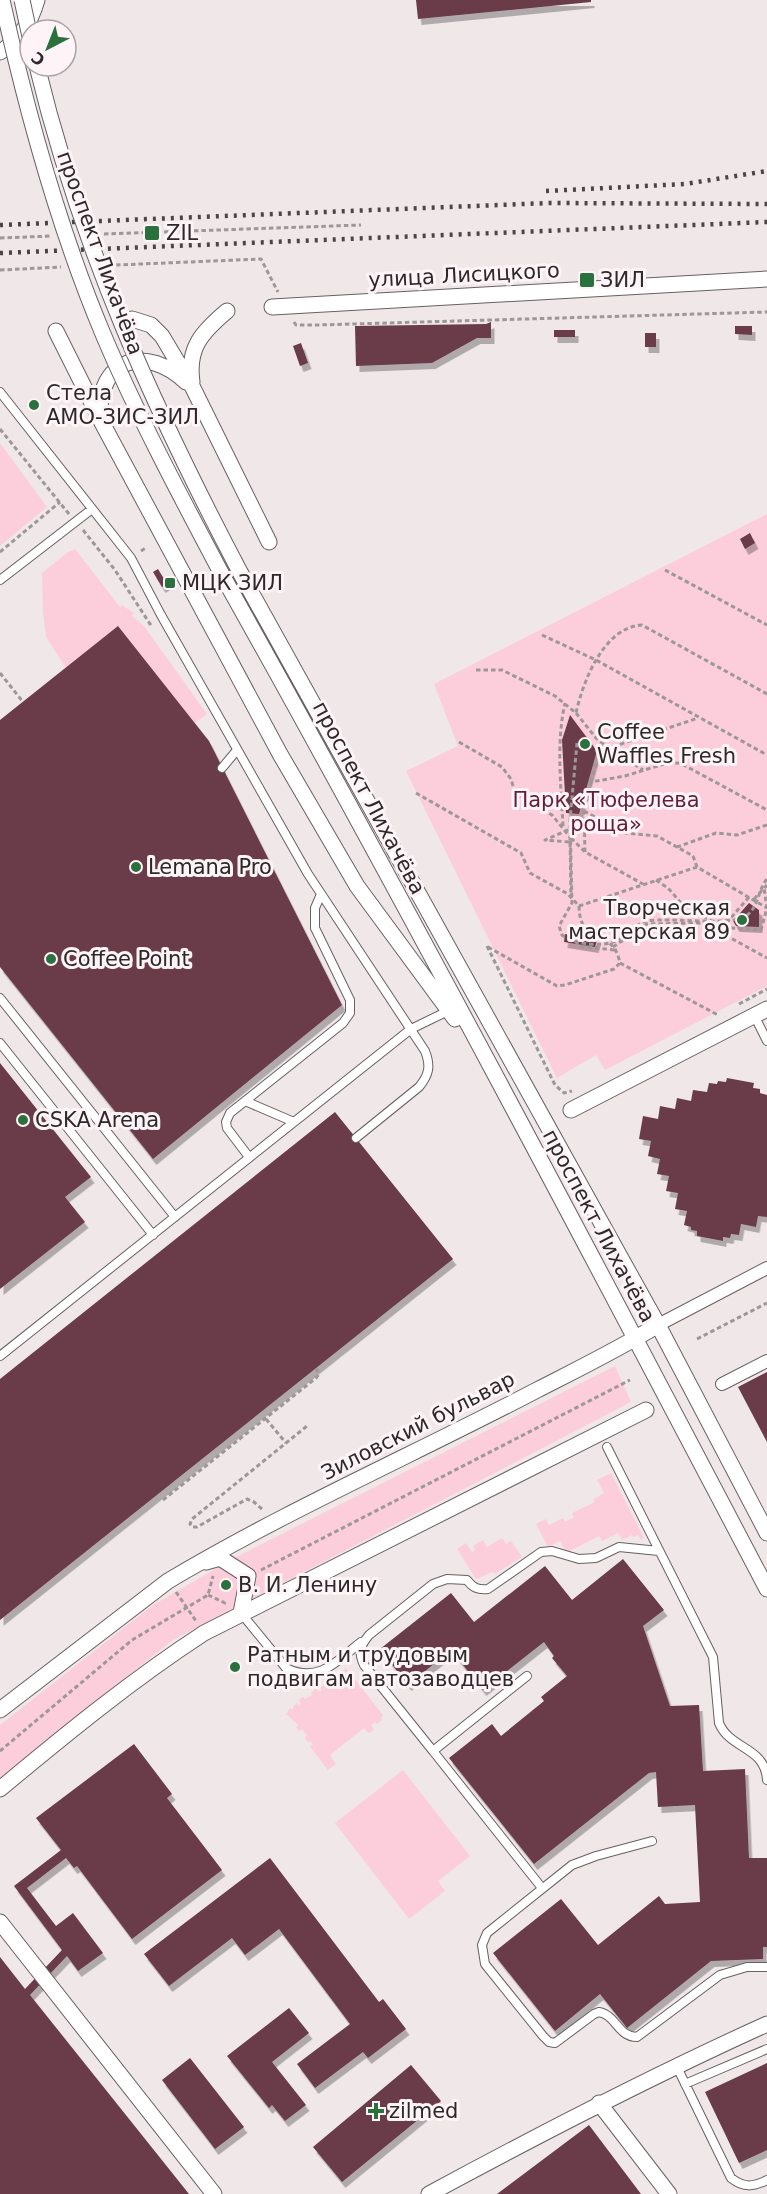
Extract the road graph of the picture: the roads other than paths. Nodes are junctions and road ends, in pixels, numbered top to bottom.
1 (2, 0) edge
2 (21, 0) edge
3 (37, 0) edge
4 (25, 18) edge
5 (0, 52) edge
6 (40, 78) edge
7 (767, 279) edge
8 (277, 302) road end
9 (227, 311) dead end
10 (132, 319) dead end
11 (56, 331) dead end
12 (193, 388) junction
13 (0, 393) edge
14 (100, 419) junction
15 (92, 509) junction
16 (269, 542) dead end
17 (0, 580) edge
18 (237, 750) junction
19 (222, 768) dead end
20 (321, 894) junction
21 (0, 998) edge
22 (448, 1011) junction
23 (762, 1014) edge
24 (461, 1026) dead end
25 (411, 1029) junction
26 (767, 1041) edge
27 (0, 1043) edge
28 (245, 1101) junction
29 (571, 1110) dead end
30 (294, 1122) junction
31 (356, 1138) dead end
32 (249, 1157) junction
33 (175, 1217) junction
34 (153, 1235) junction
35 (767, 1268) edge
36 (657, 1324) junction
37 (636, 1338) junction
38 (0, 1356) edge
39 (767, 1361) edge
40 (722, 1384) dead end
41 (646, 1410) dead end
42 (607, 1447) dead end
43 (767, 1533) edge
44 (659, 1551) junction
45 (197, 1564) junction
46 (767, 1589) edge
47 (241, 1613) junction
48 (369, 1635) junction
49 (527, 1676) dead end
50 (0, 1710) edge
51 (433, 1751) junction
52 (767, 1780) edge
53 (0, 1789) edge
54 (652, 1841) dead end
55 (542, 1888) junction
56 (0, 1922) edge
57 (767, 1967) edge
58 (767, 2024) edge
59 (767, 2049) edge
60 (676, 2065) junction
61 (685, 2084) junction
62 (599, 2103) junction
63 (767, 2180) edge
64 (214, 2194) edge
65 (429, 2194) edge
66 (669, 2194) edge

1 - 37 street, проспект Лихачёва, bridge
2 - 4 street, bridge
3 - 5 street
6 - 36 street, проспект Лихачёва, bridge
7 - 8 street, улица Лисицкого
9 - 12 street
10 - 12 street
11 - 14 street
12 - 14 street
12 - 16 street
13 - 15 lane
14 - 22 street
15 - 17 lane
15 - 18 lane
18 - 19 lane
18 - 20 lane
20 - 25 lane
20 - 28 lane
21 - 33 lane
22 - 24 street
22 - 25 lane
23 - 26 lane
23 - 29 street
25 - 30 lane
25 - 31 lane
27 - 34 lane
28 - 30 lane
28 - 32 lane
30 - 32 lane
32 - 33 lane
33 - 34 lane
34 - 38 lane
35 - 36 street
36 - 37 street, Зиловский бульвар
36 - 43 street, проспект Лихачёва
37 - 45 street, Зиловский бульвар
37 - 46 street, проспект Лихачёва
39 - 40 street
41 - 47 street
42 - 44 lane
44 - 48 lane
44 - 52 lane
45 - 47 street, Зиловский бульвар
45 - 50 street, Зиловский бульвар
47 - 48 lane
47 - 53 street
48 - 51 lane
49 - 51 lane
51 - 55 lane
54 - 55 lane
55 - 57 lane
56 - 64 street
58 - 60 street
59 - 61 lane
60 - 61 lane
60 - 62 street
61 - 63 lane
62 - 65 street
62 - 66 street

